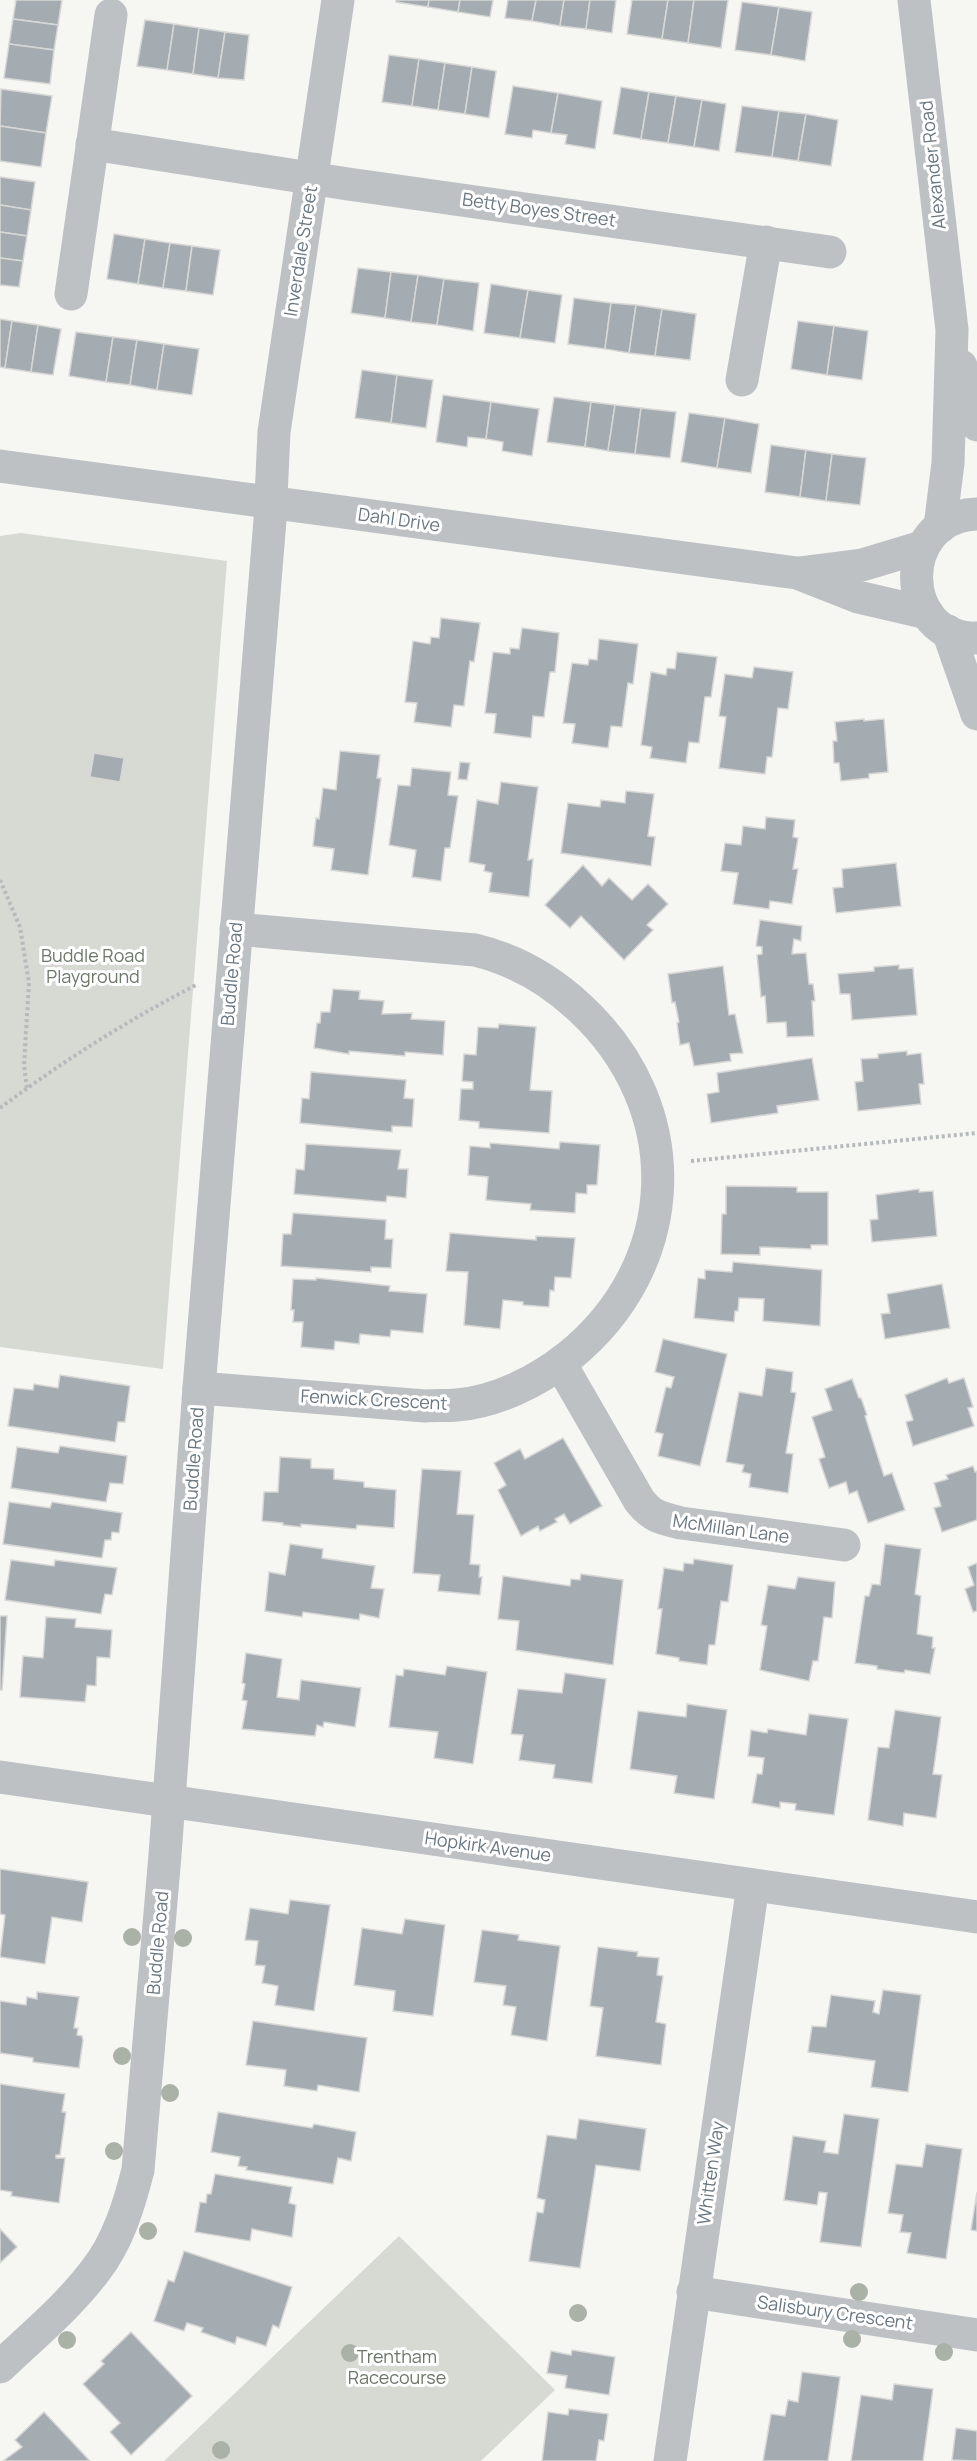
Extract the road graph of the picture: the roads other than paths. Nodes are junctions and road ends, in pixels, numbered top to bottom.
1 (338, 0) edge
2 (914, 0) edge
3 (111, 15) dead end
4 (92, 144) junction
5 (312, 178) junction
6 (766, 242) junction
7 (831, 252) dead end
8 (71, 294) dead end
9 (951, 330) junction
10 (742, 380) dead end
11 (977, 425) edge
12 (0, 466) edge
13 (271, 503) junction
14 (977, 514) edge
15 (931, 537) junction
16 (797, 573) junction
17 (950, 627) edge
18 (977, 714) edge
19 (236, 929) junction
20 (560, 1363) junction
21 (199, 1388) junction
22 (844, 1545) dead end
23 (0, 1777) edge
24 (169, 1802) junction
25 (753, 1885) junction
26 (977, 1917) edge
27 (693, 2292) junction
28 (977, 2335) edge
29 (0, 2367) edge
30 (670, 2461) edge

1 - 5 street, Inverdale Street
2 - 9 street, Alexander Road
3 - 4 street
4 - 5 street, Betty Boyes Street
4 - 8 street
5 - 6 street, Betty Boyes Street
5 - 13 street, Inverdale Street
6 - 7 street, Betty Boyes Street
6 - 10 street
9 - 11 street, Alexander Road
9 - 15 street, Alexander Road
12 - 13 street, Dahl Drive
13 - 16 street, Dahl Drive
13 - 19 street, Buddle Road
14 - 15 street
15 - 16 street, Dahl Drive
15 - 17 street, Alexander Road
16 - 17 street, Dahl Drive
17 - 18 street, Alexander Road
19 - 20 street, Fenwick Crescent
19 - 21 street, Buddle Road
20 - 21 street, Fenwick Crescent
20 - 22 street, McMillan Lane
21 - 24 street, Buddle Road
23 - 24 street, Hopkirk Avenue
24 - 25 street, Hopkirk Avenue
24 - 29 street, Buddle Road
25 - 26 street, Hopkirk Avenue
25 - 27 street, Whitten Way
27 - 28 street, Salisbury Crescent
27 - 30 street, Whitten Way

